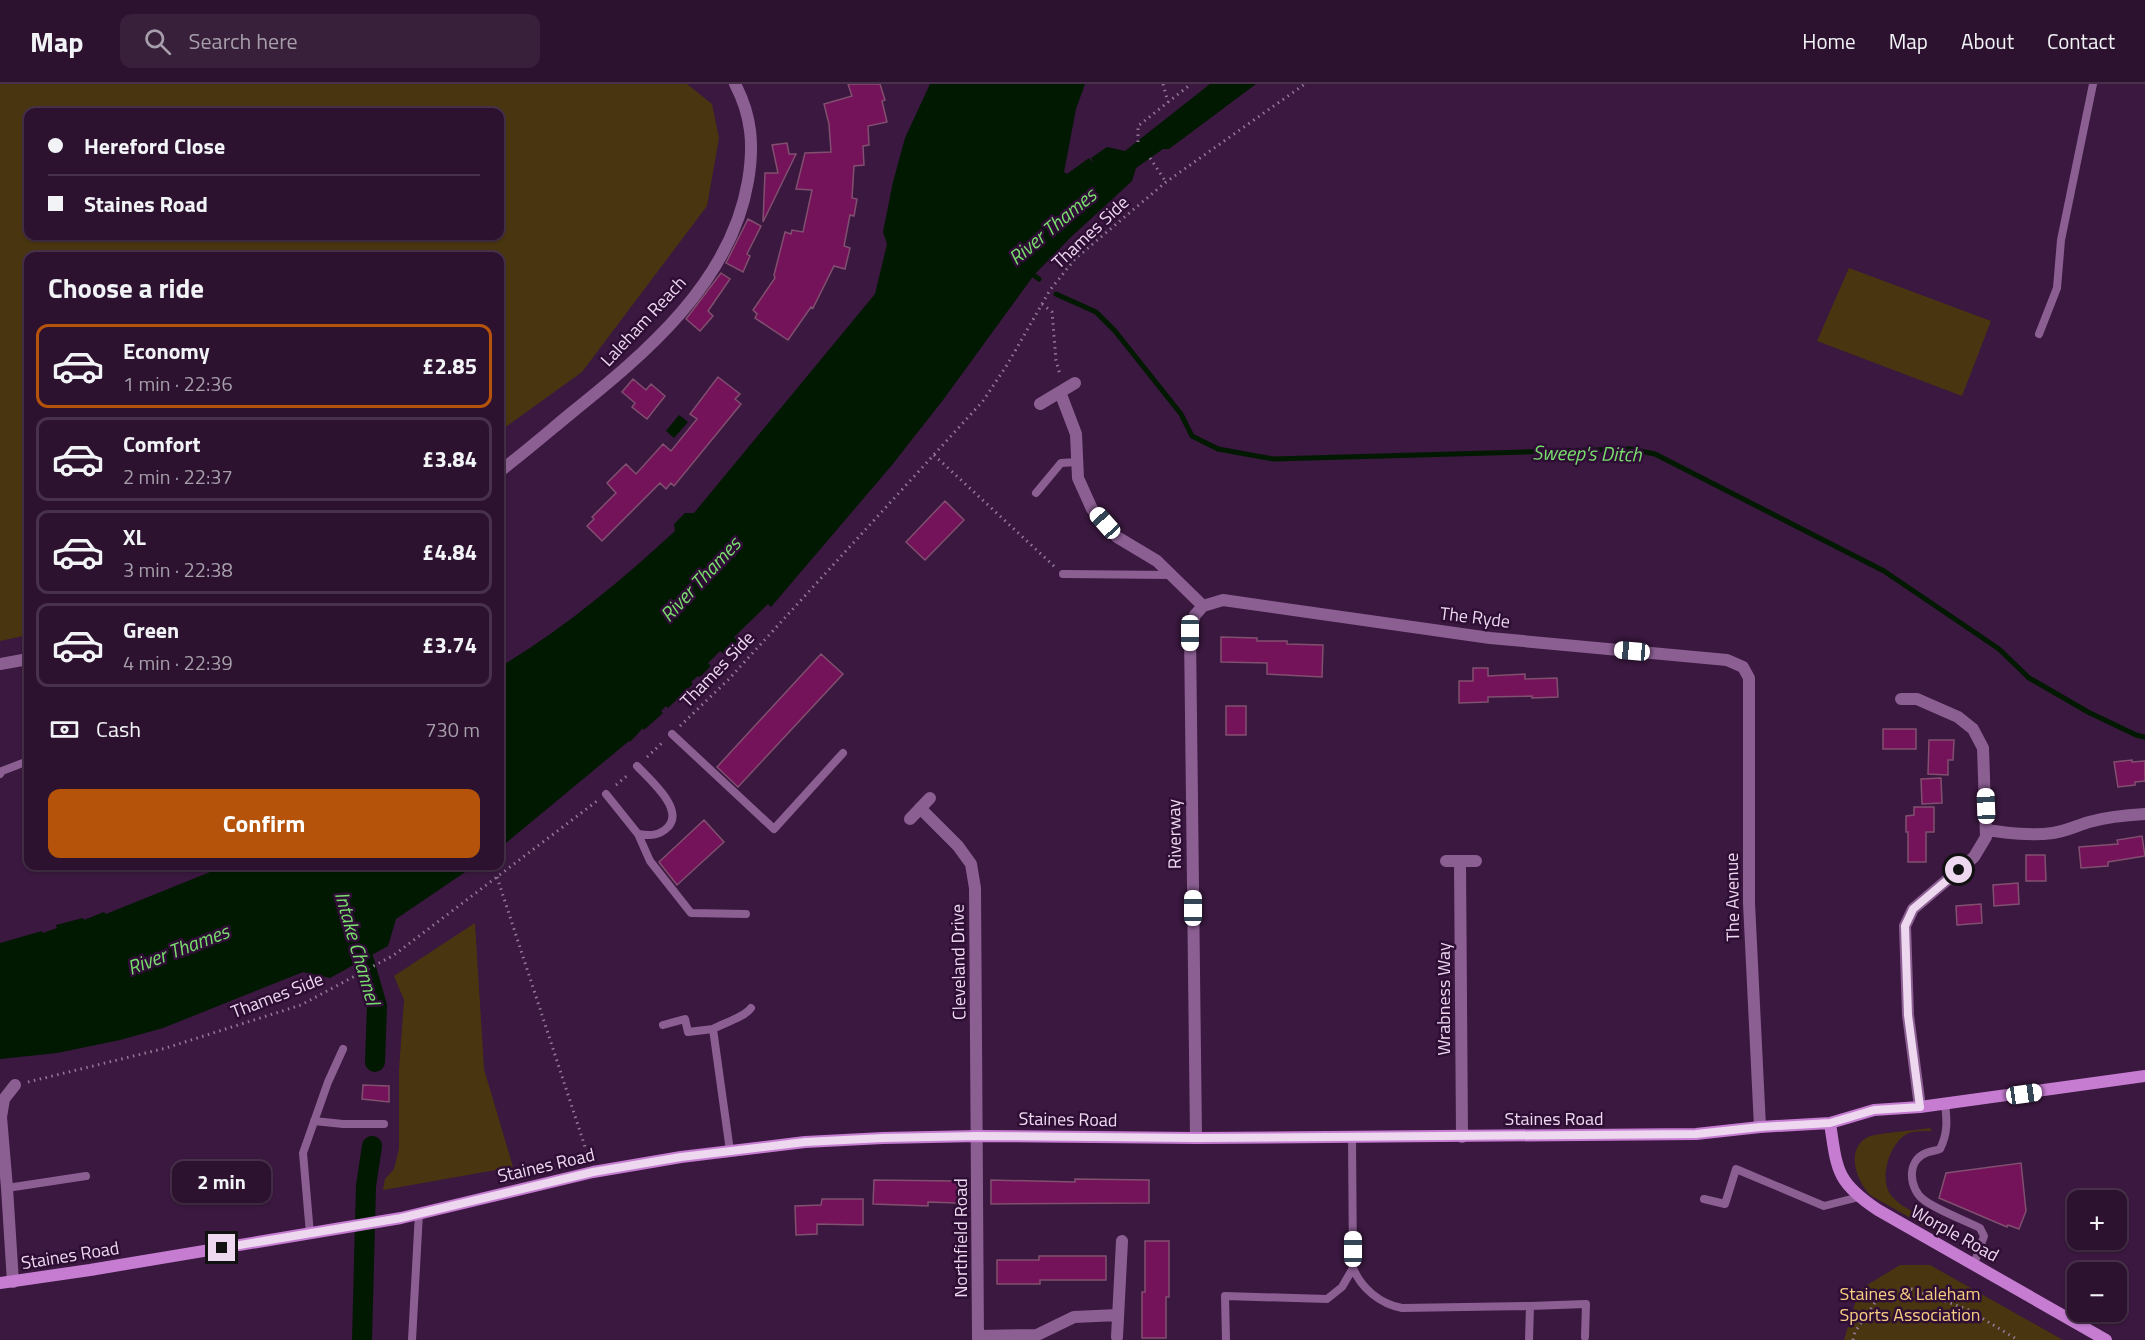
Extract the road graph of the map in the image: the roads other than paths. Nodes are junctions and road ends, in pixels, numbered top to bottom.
1 (735, 84) edge
2 (2093, 84) edge
3 (2039, 334) dead end
4 (1075, 383) dead end
5 (1060, 392) junction
6 (1040, 404) dead end
7 (1078, 462) junction
8 (504, 468) edge
9 (1036, 493) dead end
10 (1063, 574) road end
11 (1174, 575) junction
12 (1203, 606) junction
13 (24, 660) edge
14 (0, 664) edge
15 (1743, 667) joint
16 (1901, 699) dead end
17 (672, 734) road end
18 (843, 753) dead end
19 (24, 763) edge
20 (637, 766) road end
21 (0, 774) edge
22 (606, 794) road end
23 (930, 798) dead end
24 (920, 808) junction
25 (2145, 814) edge
26 (910, 819) dead end
27 (1986, 831) junction
28 (638, 834) junction
29 (1446, 861) dead end
30 (1460, 861) junction
31 (1476, 861) dead end
32 (746, 914) dead end
33 (751, 1008) dead end
34 (663, 1025) dead end
35 (712, 1029) junction
36 (343, 1049) dead end
37 (2145, 1076) edge
38 (15, 1085) road end
39 (1945, 1103) junction
40 (1920, 1107) junction
41 (314, 1121) junction
42 (1830, 1123) junction
43 (384, 1124) dead end
44 (1760, 1127) junction
45 (978, 1136) junction
46 (1352, 1137) junction
47 (1462, 1137) junction
48 (1196, 1138) junction
49 (730, 1151) junction
50 (86, 1176) dead end
51 (4, 1189) edge
52 (1859, 1197) junction
53 (1704, 1199) dead end
54 (419, 1213) junction
55 (310, 1234) junction
56 (1122, 1241) dead end
57 (1974, 1264) junction
58 (1353, 1268) junction
59 (6, 1282) edge
60 (1530, 1306) junction
61 (1118, 1315) junction
62 (1118, 1337) dead end
63 (1585, 1337) dead end
64 (978, 1338) edge
65 (413, 1340) edge
66 (1226, 1340) edge
67 (1529, 1340) edge
68 (2106, 1340) edge

1 - 8 street, Laleham Reach
2 - 3 lane
4 - 5 street
5 - 6 street
5 - 7 street
7 - 9 lane
7 - 11 street
10 - 11 lane
11 - 12 street
12 - 15 street, The Ryde
12 - 48 street, Riverway
13 - 14 street
15 - 44 street, The Avenue
16 - 27 street
17 - 18 lane
19 - 21 lane
20 - 28 lane
22 - 28 lane
23 - 24 street
24 - 26 street
24 - 45 street, Cleveland Drive
25 - 27 street
27 - 40 street
28 - 32 lane
29 - 30 street
30 - 31 street
30 - 47 street, Wrabness Way
33 - 35 lane
34 - 35 lane
35 - 49 lane
36 - 41 lane
37 - 39 main road, Staines Road
38 - 51 street
39 - 40 main road, Staines Road
39 - 57 lane
40 - 42 main road, Staines Road
41 - 43 lane
41 - 55 lane
42 - 44 main road, Staines Road
42 - 52 main road, Worple Road
44 - 47 main road, Staines Road
45 - 48 main road, Staines Road
45 - 49 main road, Staines Road
45 - 64 street, Northfield Road
46 - 47 main road, Staines Road
46 - 48 main road, Staines Road
46 - 58 lane
49 - 54 main road, Staines Road
50 - 51 lane
51 - 59 street
52 - 53 lane
52 - 57 main road, Worple Road
54 - 55 main road, Staines Road
54 - 65 lane
55 - 59 main road, Staines Road
56 - 61 street
57 - 68 main road, Worple Road
58 - 60 lane
58 - 66 lane
60 - 63 lane
60 - 67 lane
61 - 62 street
61 - 64 street

